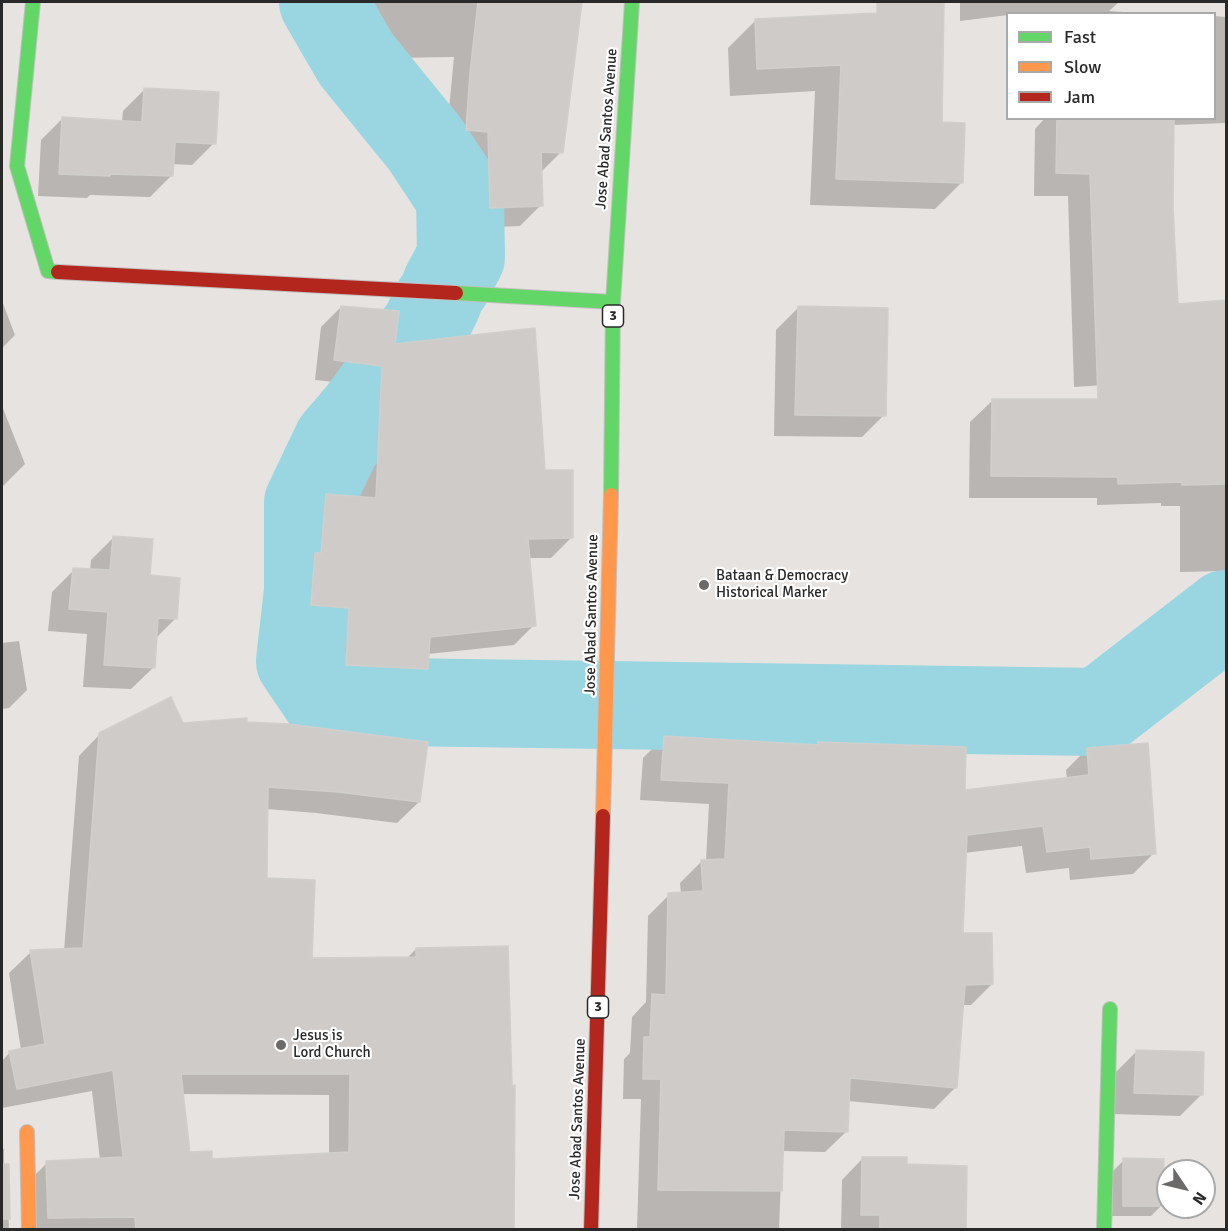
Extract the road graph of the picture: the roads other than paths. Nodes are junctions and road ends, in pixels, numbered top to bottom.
1 (33, 2) edge
2 (632, 2) edge
3 (613, 302) junction
4 (1110, 1009) dead end
5 (27, 1132) dead end
6 (29, 1230) edge
7 (591, 1230) edge
8 (1104, 1230) edge

1 - 3 main road
2 - 3 main road, Jose Abad Santos Avenue / 3
3 - 7 main road, Jose Abad Santos Avenue / 3
4 - 8 main road
5 - 6 main road

